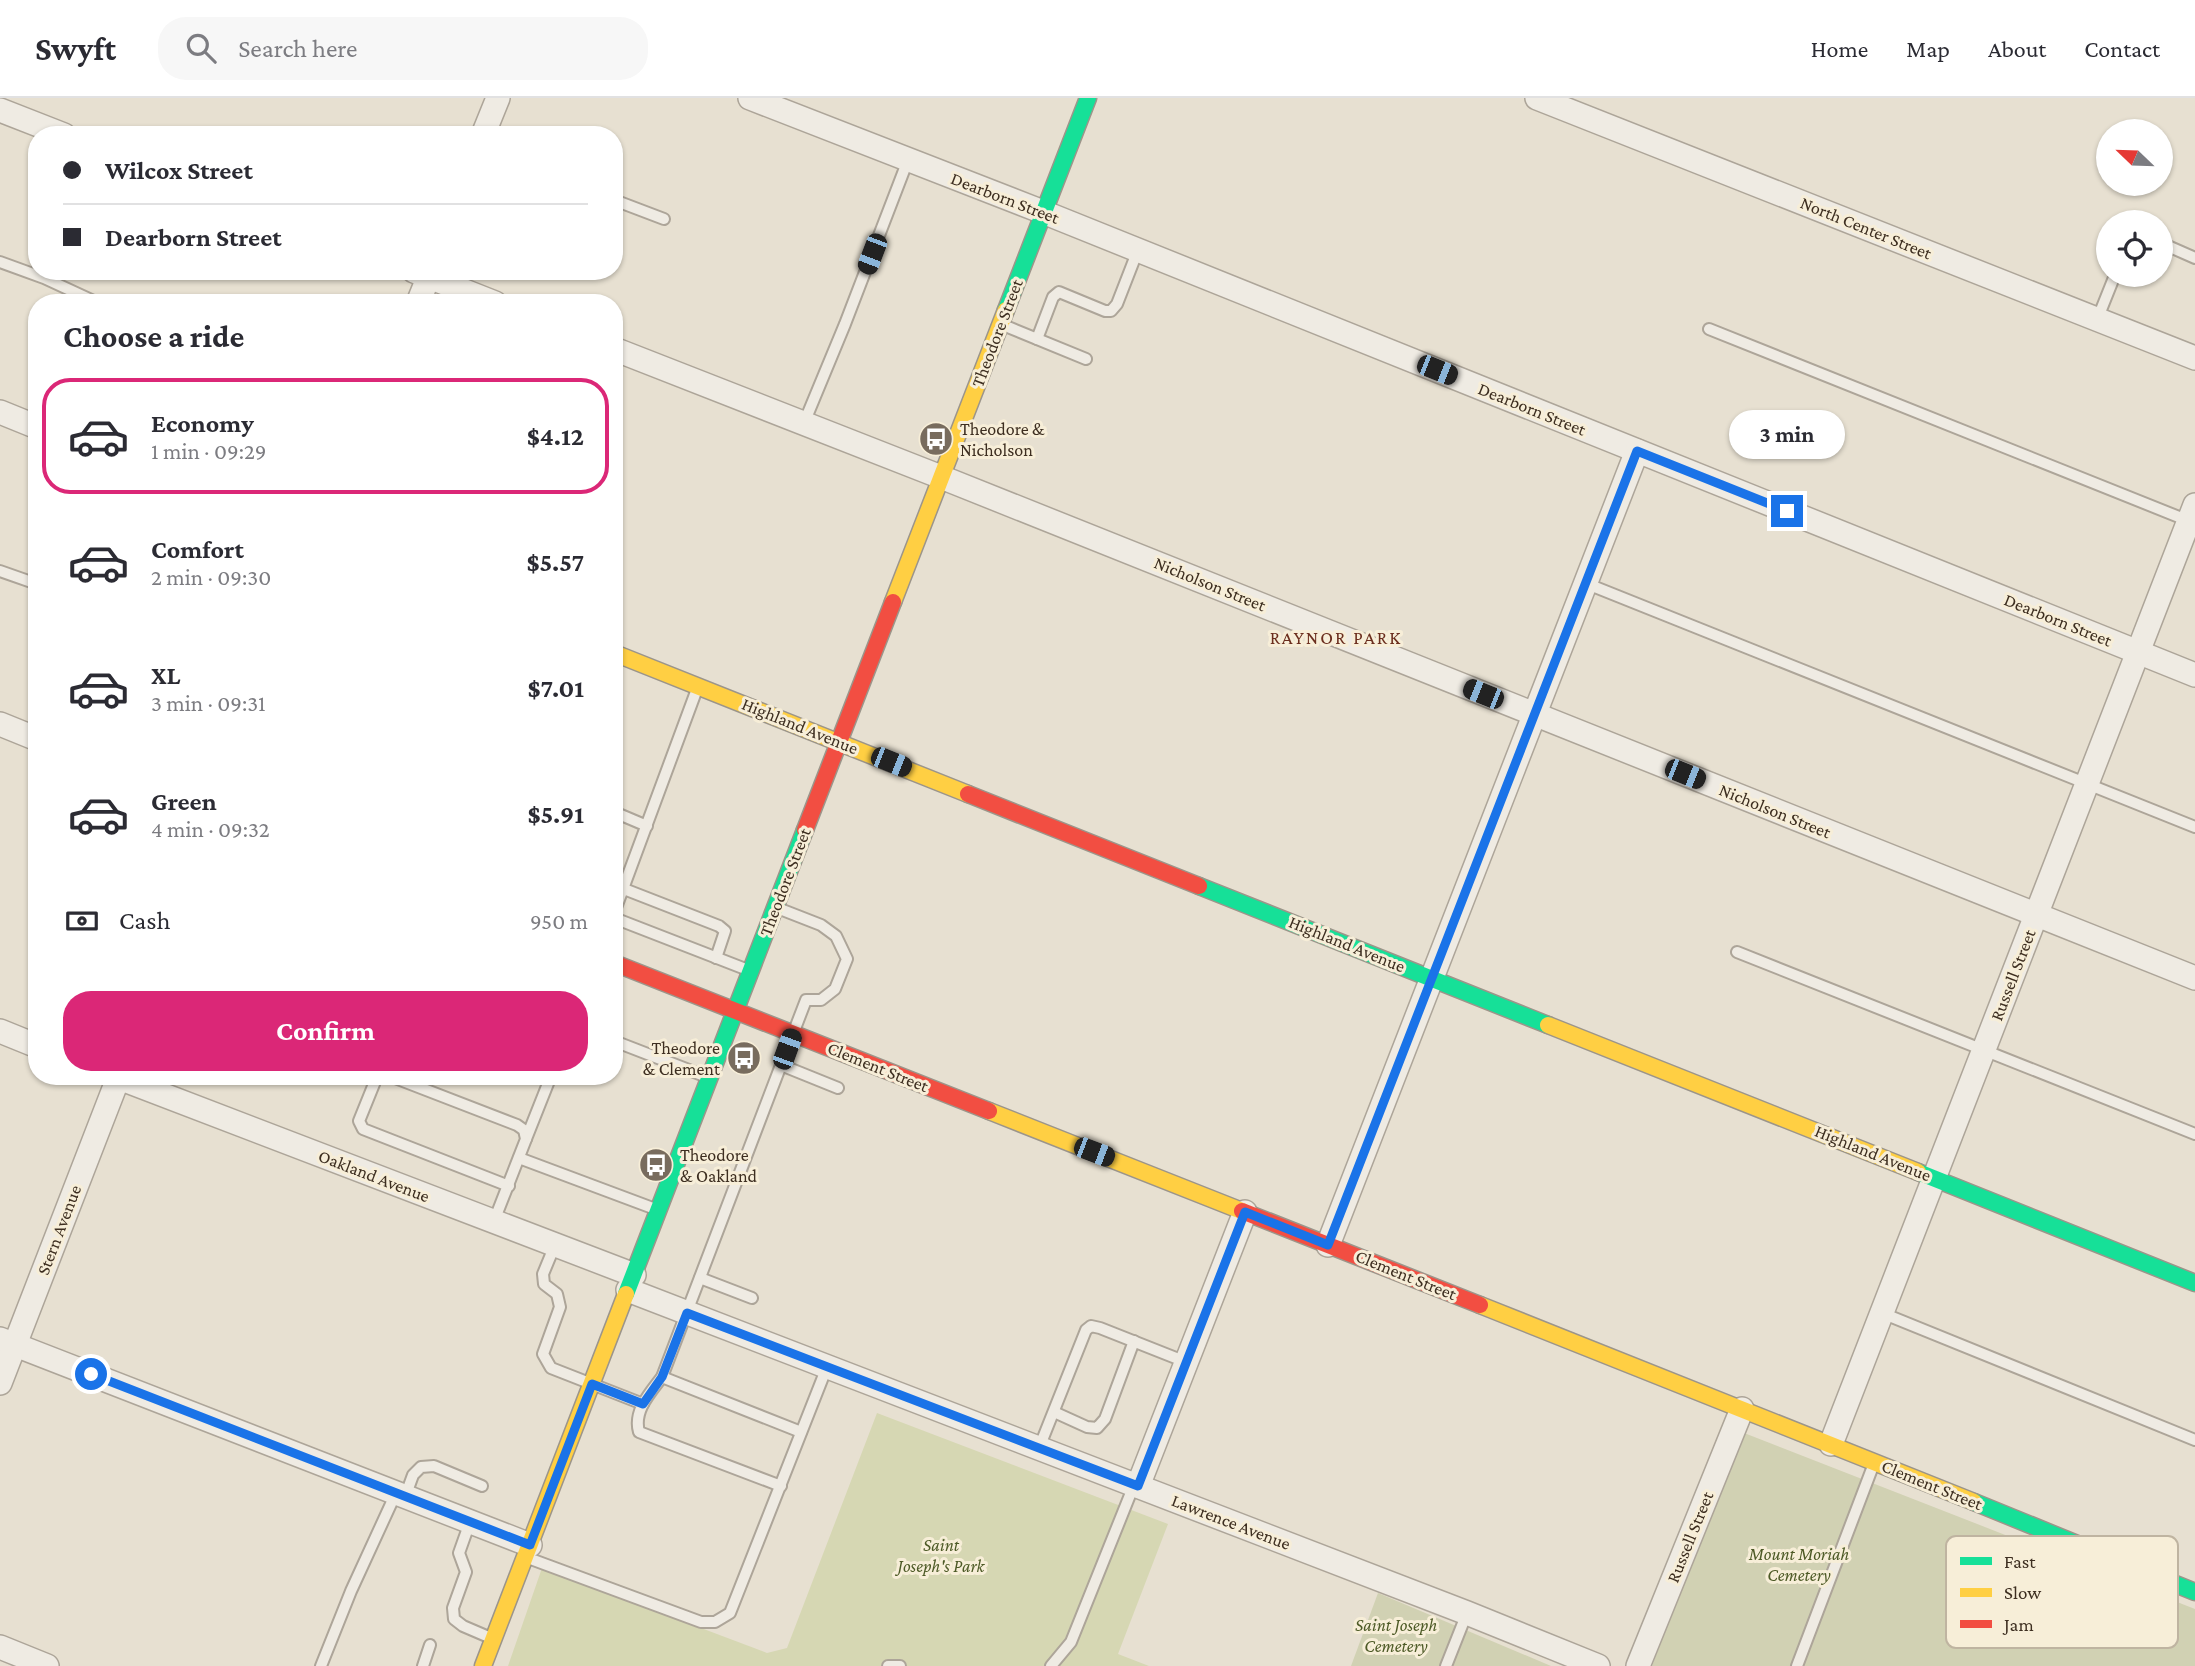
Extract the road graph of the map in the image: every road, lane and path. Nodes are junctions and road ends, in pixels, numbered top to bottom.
1 (498, 98) edge
2 (751, 98) edge
3 (1088, 98) edge
4 (1536, 98) edge
5 (0, 110) edge
6 (41, 126) edge
7 (487, 126) edge
8 (908, 160) junction
9 (623, 203) edge
10 (1044, 212) junction
11 (664, 219) dead end
12 (2173, 248) edge
13 (1138, 250) junction
14 (2195, 258) edge
15 (0, 262) edge
16 (28, 272) edge
17 (48, 280) edge
18 (441, 280) edge
19 (2110, 287) edge
20 (78, 294) edge
21 (474, 294) edge
22 (2097, 320) junction
23 (1000, 324) junction
24 (1709, 329) dead end
25 (1037, 340) junction
26 (623, 353) edge
27 (2195, 358) edge
28 (1086, 359) dead end
29 (0, 412) edge
30 (28, 423) edge
31 (804, 423) junction
32 (1637, 451) junction
33 (942, 477) junction
34 (2192, 513) edge
35 (0, 570) edge
36 (28, 581) edge
37 (1585, 583) junction
38 (2138, 652) junction
39 (623, 656) edge
40 (2195, 675) edge
41 (699, 686) junction
42 (1534, 714) junction
43 (0, 724) edge
44 (28, 735) edge
45 (839, 742) junction
46 (2087, 784) junction
47 (623, 816) edge
48 (647, 826) junction
49 (2195, 827) edge
50 (624, 889) joint
51 (776, 907) junction
52 (2036, 915) junction
53 (623, 919) edge
54 (1737, 952) dead end
55 (716, 958) junction
56 (623, 970) edge
57 (751, 971) junction
58 (1432, 978) junction
59 (2195, 978) edge
60 (736, 1010) junction
61 (0, 1031) edge
62 (793, 1033) junction
63 (28, 1042) edge
64 (623, 1044) edge
65 (1984, 1050) junction
66 (781, 1065) junction
67 (710, 1078) junction
68 (114, 1085) edge
69 (138, 1085) edge
70 (374, 1085) edge
71 (413, 1085) edge
72 (547, 1085) edge
73 (838, 1088) dead end
74 (2195, 1134) edge
75 (526, 1139) junction
76 (519, 1158) junction
77 (1934, 1178) junction
78 (509, 1186) junction
79 (659, 1210) junction
80 (1245, 1212) junction
81 (494, 1221) junction
82 (555, 1245) junction
83 (1328, 1245) junction
84 (700, 1278) junction
85 (631, 1282) junction
86 (2195, 1283) edge
87 (752, 1298) dead end
88 (1882, 1312) junction
89 (687, 1313) junction
90 (8, 1342) edge
91 (1134, 1342) junction
92 (1186, 1362) junction
93 (827, 1367) junction
94 (662, 1377) junction
95 (0, 1383) edge
96 (592, 1384) junction
97 (643, 1404) junction
98 (1742, 1409) junction
99 (1054, 1412) junction
100 (801, 1432) junction
101 (2195, 1440) edge
102 (1831, 1444) junction
103 (1039, 1448) junction
104 (1875, 1462) junction
105 (482, 1486) dead end
106 (781, 1486) junction
107 (1136, 1486) junction
108 (401, 1495) junction
109 (470, 1522) junction
110 (2057, 1536) edge
111 (527, 1551) junction
112 (2178, 1585) edge
113 (2195, 1592) edge
114 (1467, 1613) junction
115 (494, 1639) junction
116 (430, 1645) dead end
117 (0, 1647) edge
118 (47, 1666) edge
119 (321, 1666) edge
120 (423, 1666) edge
121 (483, 1666) edge
122 (888, 1666) edge
123 (900, 1666) edge
124 (1051, 1666) edge
125 (1446, 1666) edge
126 (1598, 1666) edge
127 (1638, 1666) edge
128 (1797, 1666) edge

1 - 7 street
2 - 8 street, Dearborn Street
3 - 10 street, Theodore Street
4 - 22 street, North Center Street
5 - 6 street
8 - 10 street, Dearborn Street
8 - 31 lane
9 - 11 lane
10 - 13 street, Dearborn Street
10 - 23 street, Theodore Street
12 - 14 lane
13 - 25 lane
13 - 32 street, Dearborn Street
15 - 16 lane
17 - 20 lane
18 - 21 street
19 - 22 lane
22 - 27 street, North Center Street
23 - 25 lane
23 - 33 street, Theodore Street
24 - 34 lane
25 - 28 lane
26 - 31 street, Nicholson Street
29 - 30 street
31 - 33 street, Nicholson Street
32 - 37 street
32 - 38 street, Dearborn Street
33 - 42 street, Nicholson Street
33 - 45 street, Theodore Street
34 - 38 street, Russell Street
35 - 36 lane
37 - 42 street
37 - 46 lane
38 - 40 street, Dearborn Street
38 - 46 street, Russell Street
39 - 41 street, Highland Avenue
41 - 45 street, Highland Avenue
41 - 48 lane
42 - 52 street, Nicholson Street
42 - 58 street
43 - 44 street
45 - 51 street, Theodore Street
45 - 58 street, Highland Avenue
46 - 49 lane
46 - 52 street, Russell Street
47 - 48 lane
48 - 50 lane
50 - 55 lane
51 - 57 street, Theodore Street
51 - 62 lane
52 - 59 street, Nicholson Street
52 - 65 street, Russell Street
53 - 55 lane
54 - 65 lane
55 - 57 lane
56 - 60 street, Clement Street
57 - 60 street, Theodore Street
58 - 77 street, Highland Avenue
58 - 83 street
60 - 62 street, Clement Street
60 - 67 street, Theodore Street
61 - 63 street
62 - 66 lane
62 - 80 street, Clement Street
64 - 67 lane
65 - 74 lane
65 - 77 street, Russell Street
66 - 73 lane
66 - 84 lane
67 - 79 street, Theodore Street
68 - 90 street, Stern Avenue
69 - 81 street, Oakland Avenue
70 - 78 lane
71 - 75 lane
72 - 75 lane
75 - 76 lane
76 - 78 lane
76 - 79 lane
77 - 86 street, Highland Avenue
77 - 88 street, Russell Street
78 - 81 lane
79 - 85 street, Theodore Street
80 - 83 street, Clement Street
80 - 92 street
81 - 82 street, Oakland Avenue
82 - 85 street, Oakland Avenue
82 - 96 lane
83 - 98 street, Clement Street
84 - 87 lane
84 - 89 lane
85 - 89 street, Lawrence Avenue
85 - 96 street, Theodore Street
88 - 101 lane
88 - 102 street, Russell Street
89 - 93 street, Lawrence Avenue
89 - 94 lane
90 - 95 street, Stern Avenue
90 - 108 street
91 - 92 lane
91 - 99 lane
91 - 99 lane
92 - 107 street
93 - 100 lane
93 - 103 street, Lawrence Avenue
94 - 97 lane
94 - 100 lane
96 - 97 lane
96 - 111 street, Theodore Street
97 - 106 lane
98 - 102 street, Clement Street
98 - 127 street, Russell Street
99 - 103 lane
100 - 106 lane
102 - 104 street, Clement Street
103 - 107 street, Lawrence Avenue
104 - 110 street, Clement Street
104 - 128 lane
105 - 108 lane
106 - 111 lane
107 - 114 street, Lawrence Avenue
107 - 124 lane
108 - 109 street
108 - 119 lane
109 - 111 street
109 - 115 lane
111 - 115 street, Theodore Street
112 - 113 street, Clement Street
114 - 125 lane
114 - 126 street, Lawrence Avenue
115 - 121 street, Theodore Street
116 - 120 lane
117 - 118 street
122 - 123 lane

